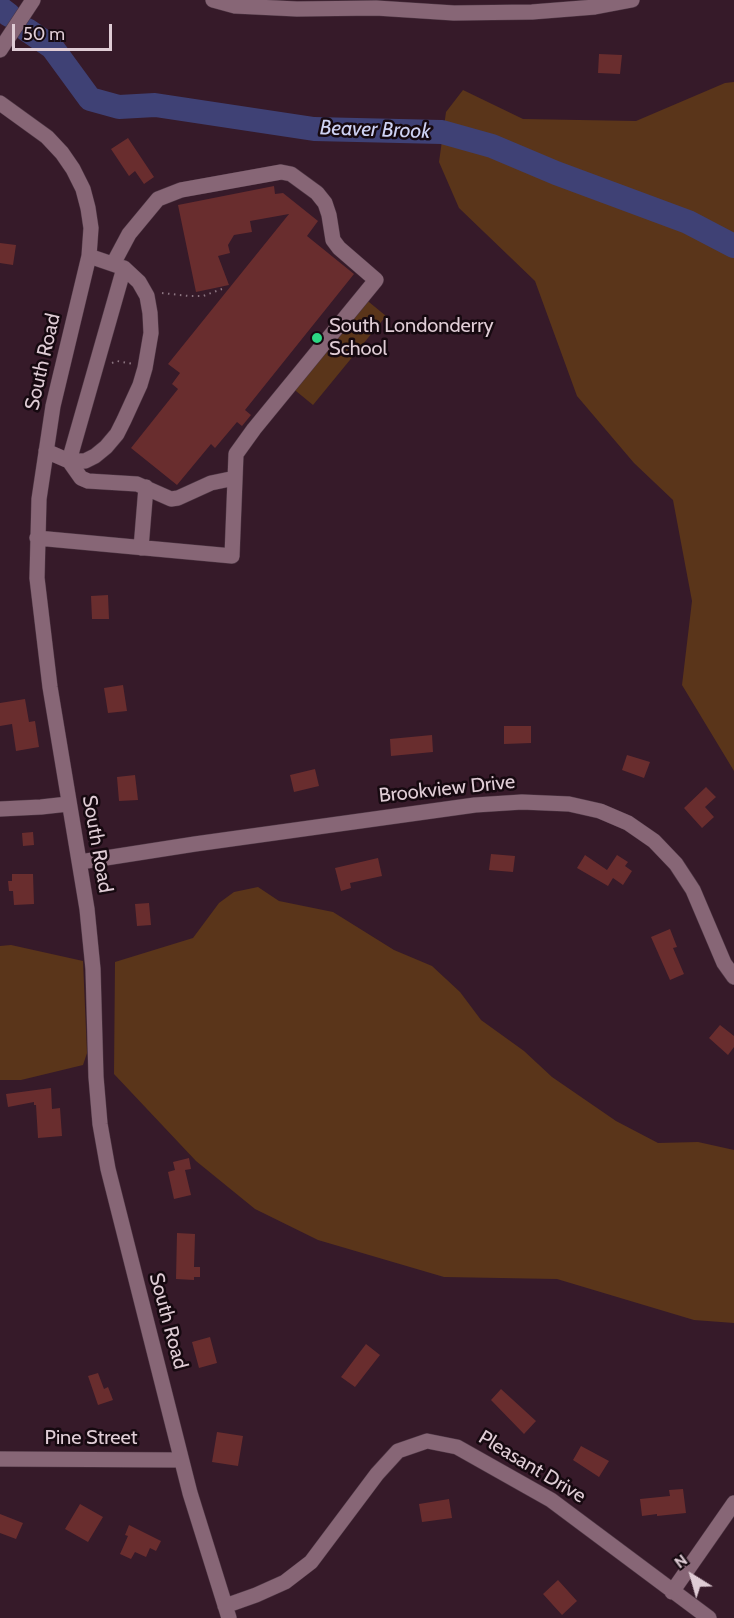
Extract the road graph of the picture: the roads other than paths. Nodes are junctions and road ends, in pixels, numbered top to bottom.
1 (33, 0) edge
2 (213, 0) edge
3 (632, 0) edge
4 (0, 50) edge
5 (0, 103) edge
6 (89, 256) junction
7 (118, 266) junction
8 (46, 451) junction
9 (69, 461) junction
10 (235, 478) junction
11 (146, 487) junction
12 (38, 538) junction
13 (141, 548) junction
14 (68, 804) junction
15 (0, 809) edge
16 (80, 862) junction
17 (734, 977) edge
18 (0, 1459) edge
19 (181, 1460) junction
20 (734, 1503) edge
21 (672, 1592) junction
22 (227, 1612) edge
23 (709, 1618) edge

1 - 4 street
2 - 3 street
5 - 6 street, South Road
6 - 7 street
6 - 8 street, South Road
7 - 9 street
7 - 9 street
7 - 10 street
8 - 9 street
8 - 12 street, South Road
9 - 11 street
10 - 11 street
10 - 13 street
11 - 13 street
12 - 13 street
12 - 14 street, South Road
14 - 15 street
14 - 16 street, South Road
16 - 17 street, Brookview Drive
16 - 19 street, South Road
18 - 19 street, Pine Street
19 - 22 street, South Road
20 - 21 street
21 - 22 street, Pleasant Drive
21 - 23 street, Pleasant Drive

